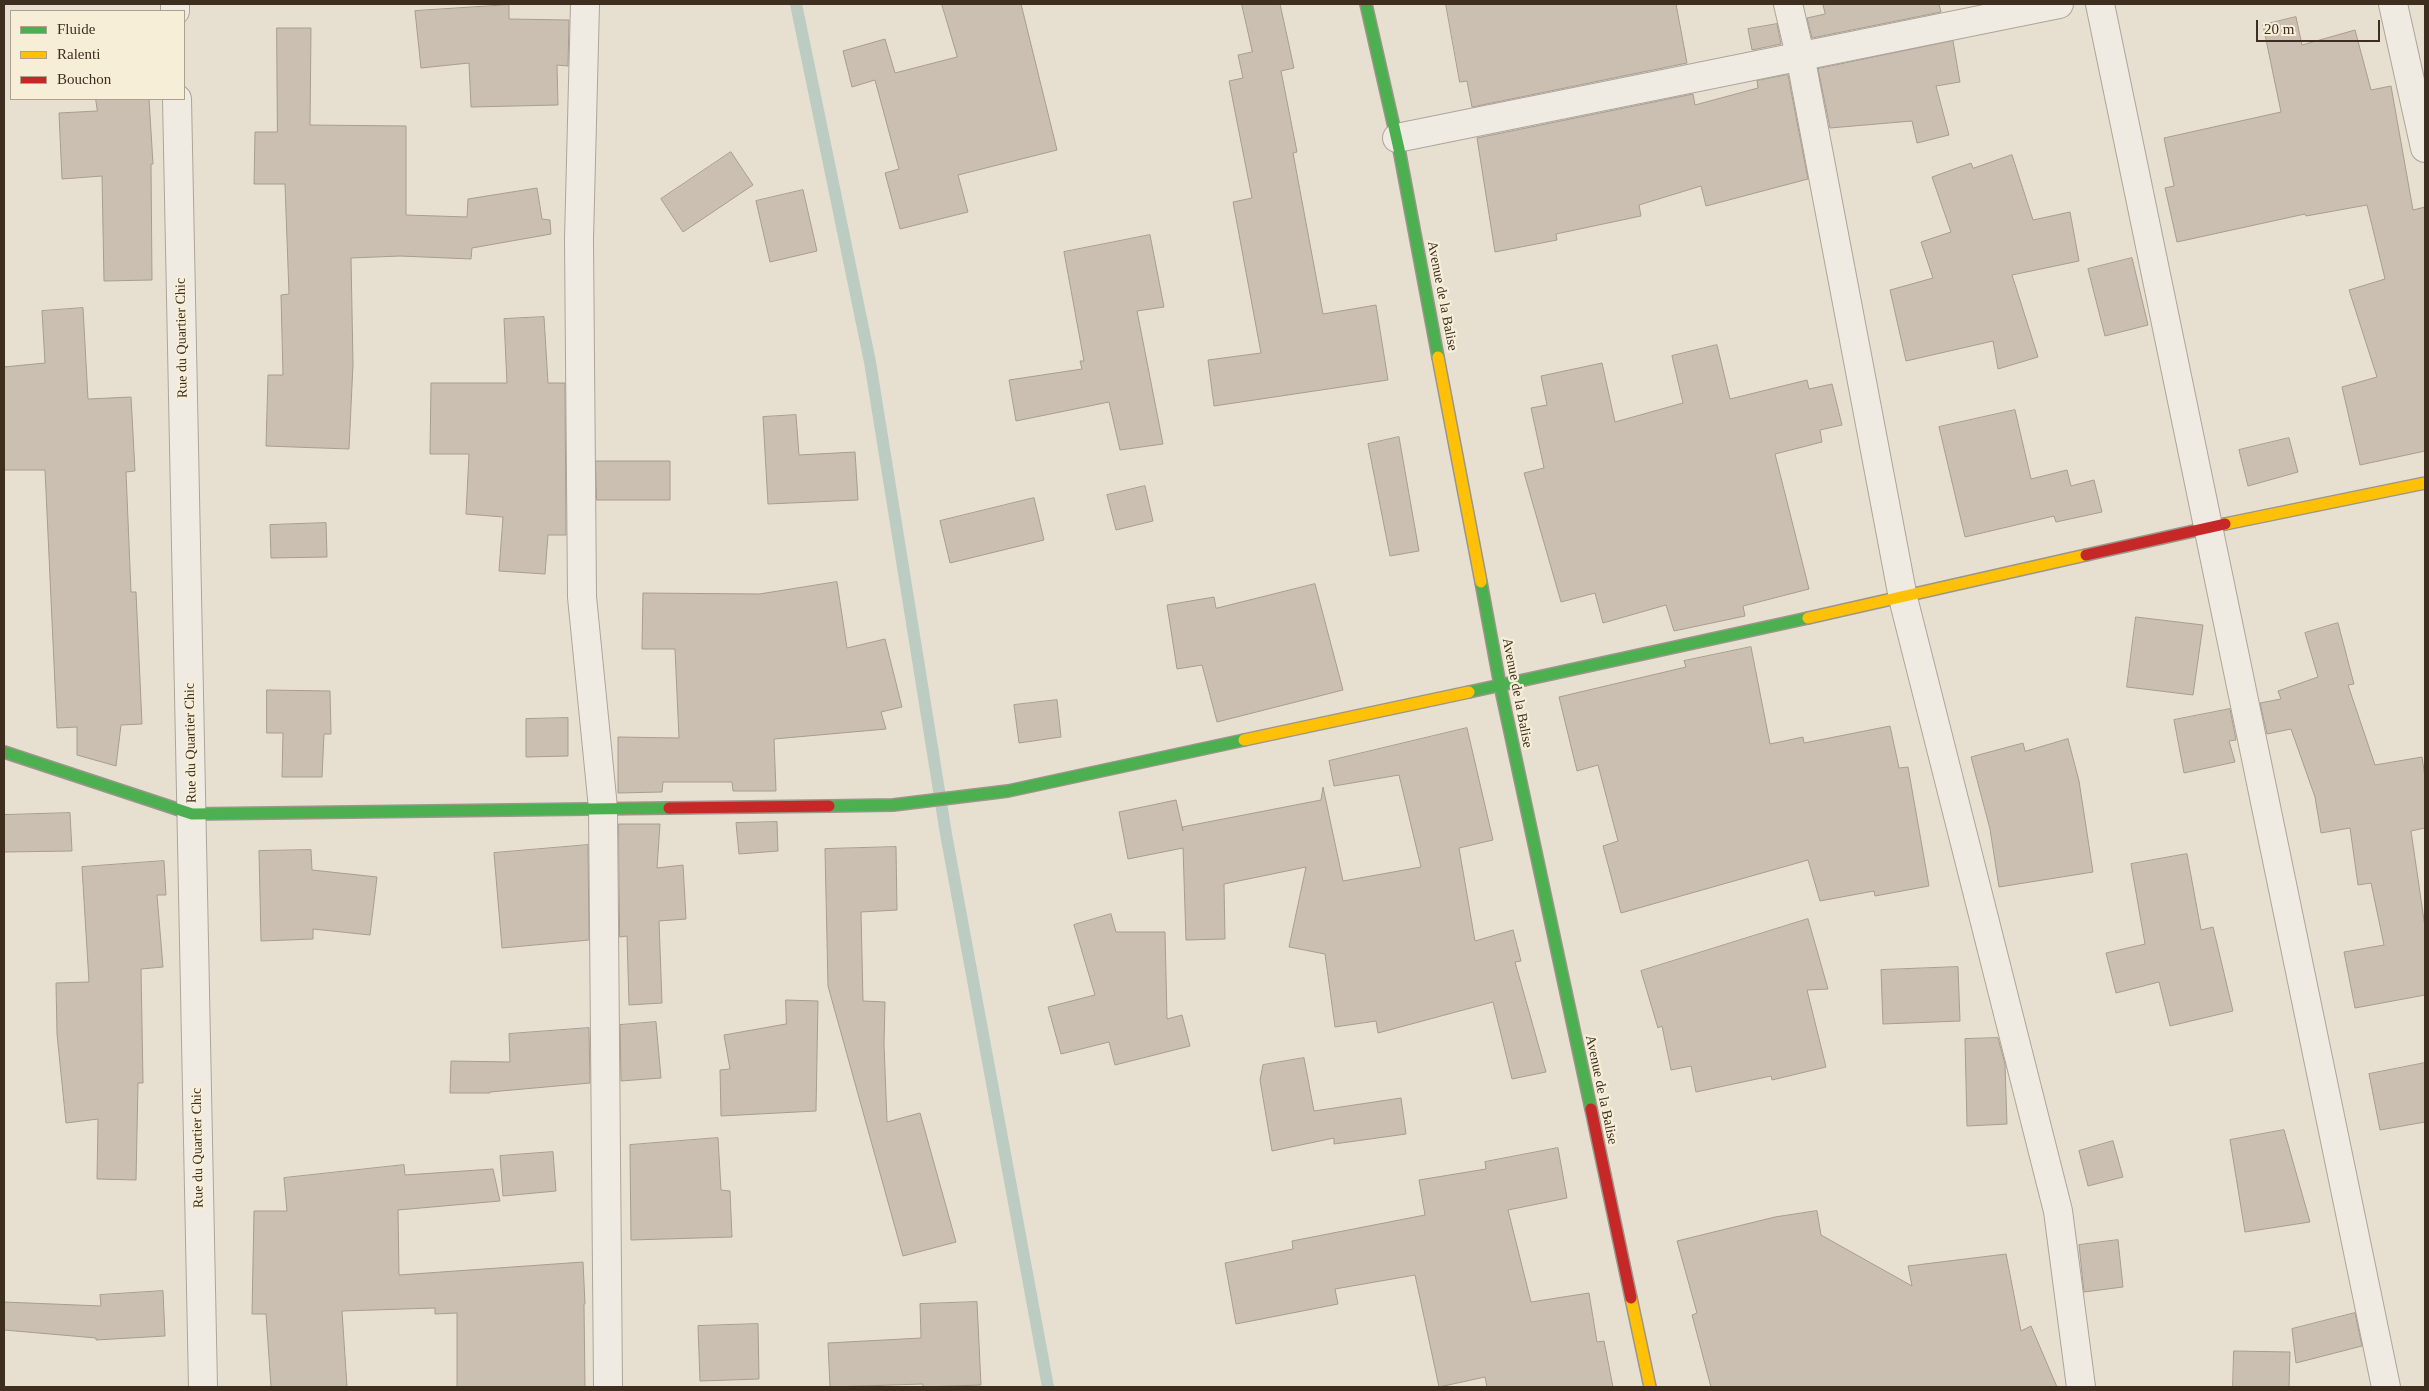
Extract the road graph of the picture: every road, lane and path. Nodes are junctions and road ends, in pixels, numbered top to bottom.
1 (585, 4) edge
2 (1366, 4) edge
3 (1788, 4) edge
4 (2059, 4) edge
5 (2100, 4) edge
6 (2393, 4) edge
7 (1800, 55) junction
8 (177, 100) edge
9 (1396, 138) junction
10 (2425, 148) edge
11 (2425, 483) edge
12 (2209, 527) junction
13 (1903, 598) junction
14 (1500, 685) junction
15 (4, 752) edge
16 (603, 808) junction
17 (192, 814) junction
18 (203, 1387) edge
19 (608, 1387) edge
20 (1650, 1387) edge
21 (2081, 1387) edge
22 (2386, 1387) edge

1 - 16 street
2 - 9 street, Avenue de la Balise
3 - 7 street
4 - 7 street
5 - 12 street
6 - 10 street
7 - 9 street
7 - 13 street
8 - 17 street, Rue du Quartier Chic
9 - 14 street, Avenue de la Balise
11 - 12 street
12 - 13 street
12 - 22 street
13 - 14 street
13 - 21 street
14 - 16 street
14 - 20 street, Avenue de la Balise
15 - 17 street
16 - 17 street
16 - 19 street
17 - 18 street, Rue du Quartier Chic

